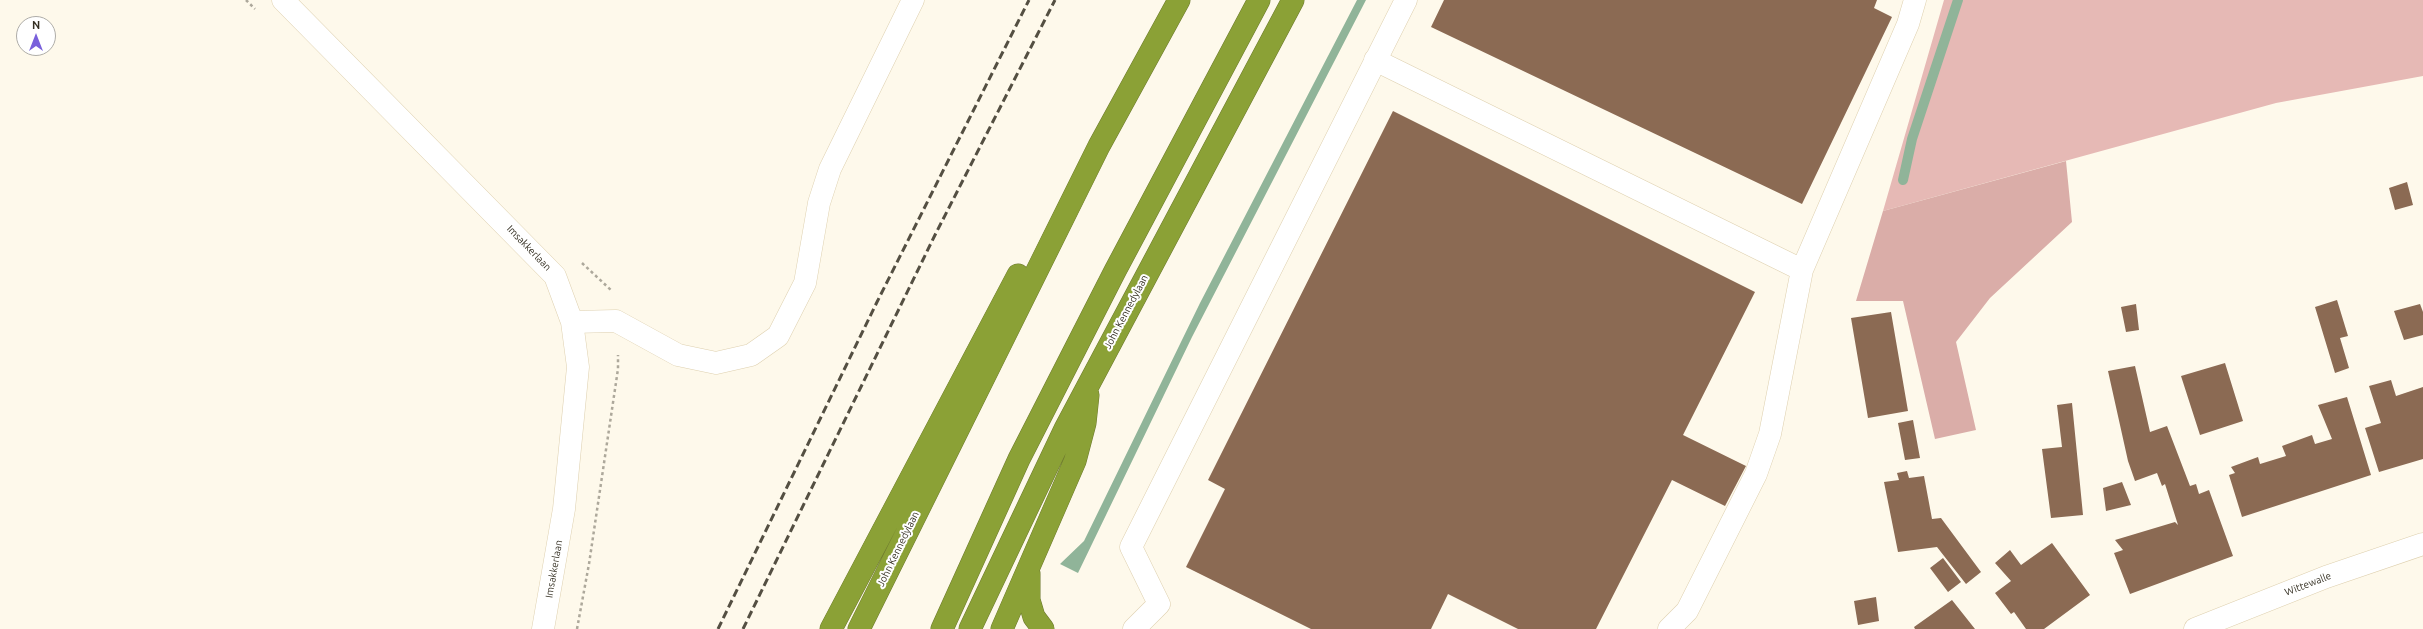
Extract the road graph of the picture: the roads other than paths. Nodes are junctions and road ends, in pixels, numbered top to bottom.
1 (283, 0) edge
2 (913, 0) edge
3 (1179, 0) edge
4 (1259, 0) edge
5 (1294, 0) edge
6 (1406, 0) edge
7 (1915, 0) edge
8 (1375, 60) junction
9 (1099, 146) junction
10 (1802, 270) junction
11 (572, 322) junction
12 (1089, 384) junction
13 (2423, 544) edge
14 (1029, 569) junction
15 (543, 629) edge
16 (831, 629) edge
17 (859, 629) edge
18 (942, 629) edge
19 (970, 629) edge
20 (1002, 629) edge
21 (1043, 629) edge
22 (1134, 629) edge
23 (1669, 629) edge
24 (2195, 629) edge

1 - 11 street, Imsakkerlaan
2 - 11 street
3 - 9 highway, John Kennedylaan
4 - 18 highway
5 - 12 highway, John Kennedylaan
6 - 8 street
7 - 10 street
8 - 10 street
8 - 22 street
9 - 16 highway
9 - 17 highway, John Kennedylaan
10 - 23 street
11 - 15 street, Imsakkerlaan
12 - 14 highway
12 - 19 highway, John Kennedylaan
13 - 24 street, Wittewalle
14 - 20 highway
14 - 21 highway

